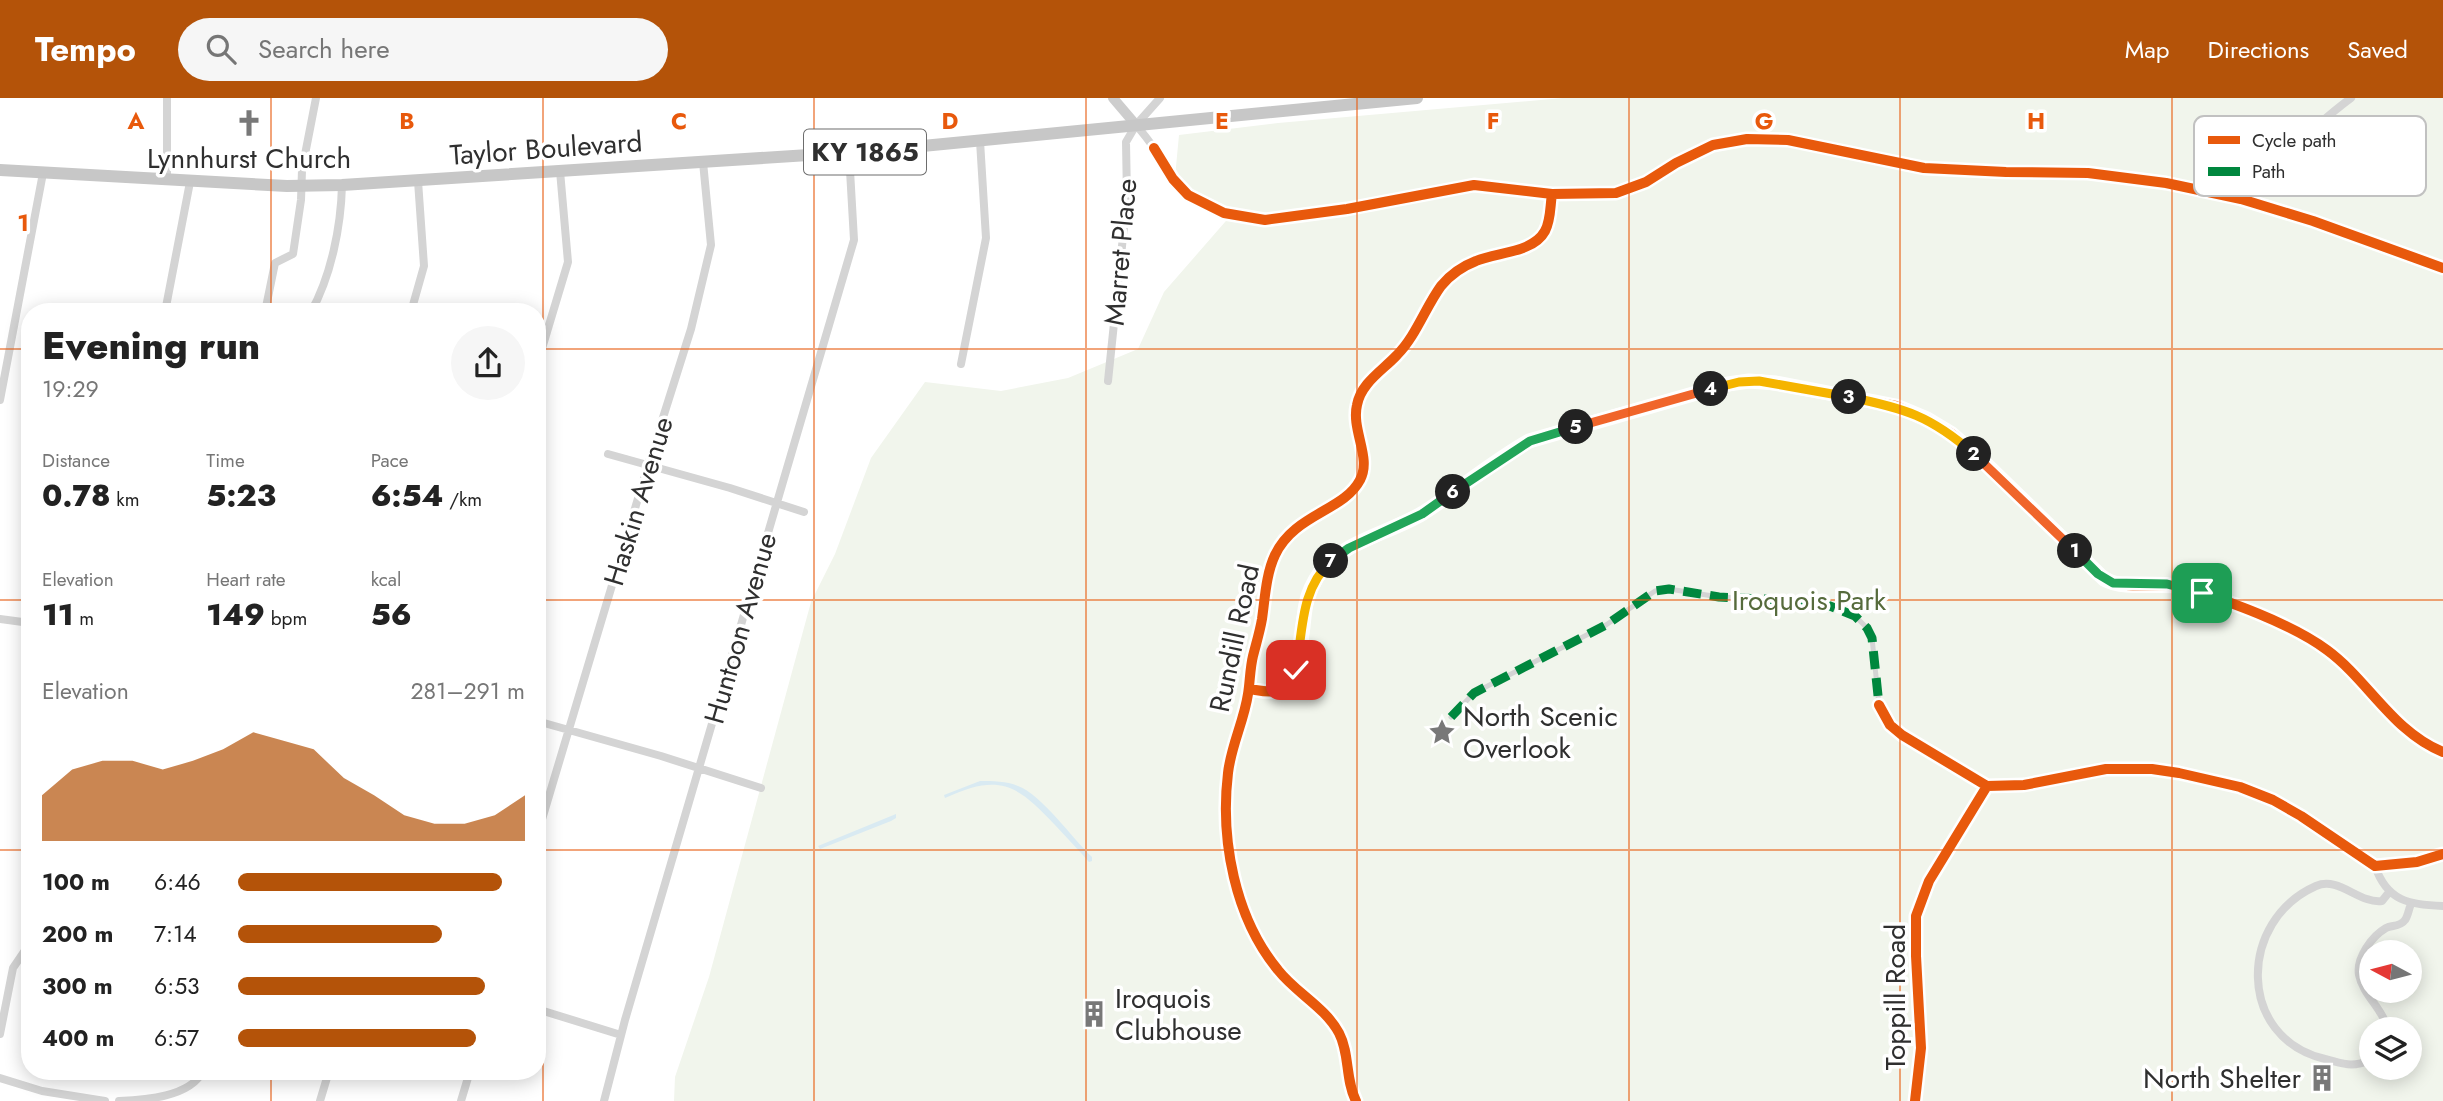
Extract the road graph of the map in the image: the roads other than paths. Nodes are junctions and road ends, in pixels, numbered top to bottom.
1 (167, 98) edge
2 (316, 98) edge
3 (1113, 98) edge
4 (1160, 98) edge
5 (1417, 98) edge
6 (2351, 98) edge
7 (2328, 116) edge
8 (1136, 125) junction
9 (980, 141) junction
10 (849, 153) junction
11 (703, 162) junction
12 (0, 170) edge
13 (560, 172) junction
14 (43, 173) junction
15 (167, 180) junction
16 (418, 181) junction
17 (190, 182) junction
18 (342, 185) junction
19 (302, 186) junction
20 (2194, 190) edge
21 (1552, 194) junction
22 (2227, 196) edge
23 (2443, 268) edge
24 (167, 303) edge
25 (267, 303) edge
26 (315, 303) edge
27 (414, 303) edge
28 (546, 335) edge
29 (961, 364) dead end
30 (1108, 381) dead end
31 (0, 400) edge
32 (608, 454) dead end
33 (648, 465) junction
34 (777, 504) junction
35 (804, 512) dead end
36 (0, 619) edge
37 (21, 622) edge
38 (1249, 689) junction
39 (1879, 705) joint
40 (1451, 717) dead end
41 (546, 723) edge
42 (569, 729) junction
43 (2443, 752) edge
44 (699, 769) junction
45 (1987, 786) junction
46 (761, 788) dead end
47 (546, 806) edge
48 (2443, 854) edge
49 (2375, 866) junction
50 (2390, 891) junction
51 (2411, 904) junction
52 (2443, 906) edge
53 (21, 959) edge
54 (546, 1012) edge
55 (2384, 1017) edge
56 (0, 1034) edge
57 (621, 1035) junction
58 (2359, 1065) edge
59 (1, 1079) edge
60 (197, 1080) edge
61 (326, 1080) edge
62 (467, 1080) edge
63 (106, 1101) edge
64 (119, 1101) edge
65 (320, 1101) edge
66 (461, 1101) edge
67 (604, 1101) edge
68 (1356, 1101) edge
69 (1915, 1101) edge

1 - 15 street
2 - 19 street
3 - 8 main road
4 - 8 street
5 - 8 main road, KY 1865
6 - 7 street
8 - 9 main road, Taylor Boulevard / KY 1865
8 - 21 street
8 - 30 street, Marret Place
9 - 10 main road, Taylor Boulevard / KY 1865
9 - 29 street
10 - 11 main road, Taylor Boulevard / KY 1865
10 - 34 street, Huntoon Avenue
11 - 13 main road, Taylor Boulevard / KY 1865
11 - 33 street, Haskin Avenue
12 - 14 main road, Taylor Boulevard / KY 1865
13 - 16 main road, Taylor Boulevard / KY 1865
13 - 28 street
14 - 15 main road, Taylor Boulevard / KY 1865
14 - 31 street
15 - 17 main road, Taylor Boulevard / KY 1865
16 - 18 main road, Taylor Boulevard / KY 1865
16 - 27 street
17 - 19 main road, Taylor Boulevard / KY 1865
17 - 24 street
18 - 19 main road, Taylor Boulevard / KY 1865
18 - 26 street
19 - 25 street
20 - 21 street
21 - 38 street, Rundill Road
22 - 23 street
32 - 33 street
33 - 34 street
33 - 42 street, Haskin Avenue
34 - 35 street
34 - 44 street, Huntoon Avenue
36 - 37 street
38 - 43 street
38 - 68 street, Rundill Road
39 - 40 street
39 - 45 street
41 - 42 street
42 - 44 street
42 - 47 street, Haskin Avenue
44 - 46 street
44 - 57 street, Huntoon Avenue
45 - 49 street
45 - 69 street, Toppill Road
48 - 49 street
49 - 50 street
50 - 51 street
50 - 58 street
51 - 52 street
51 - 55 street
53 - 56 street
54 - 57 street
57 - 67 street, Huntoon Avenue
59 - 63 street
60 - 64 street
61 - 65 street
62 - 66 street

